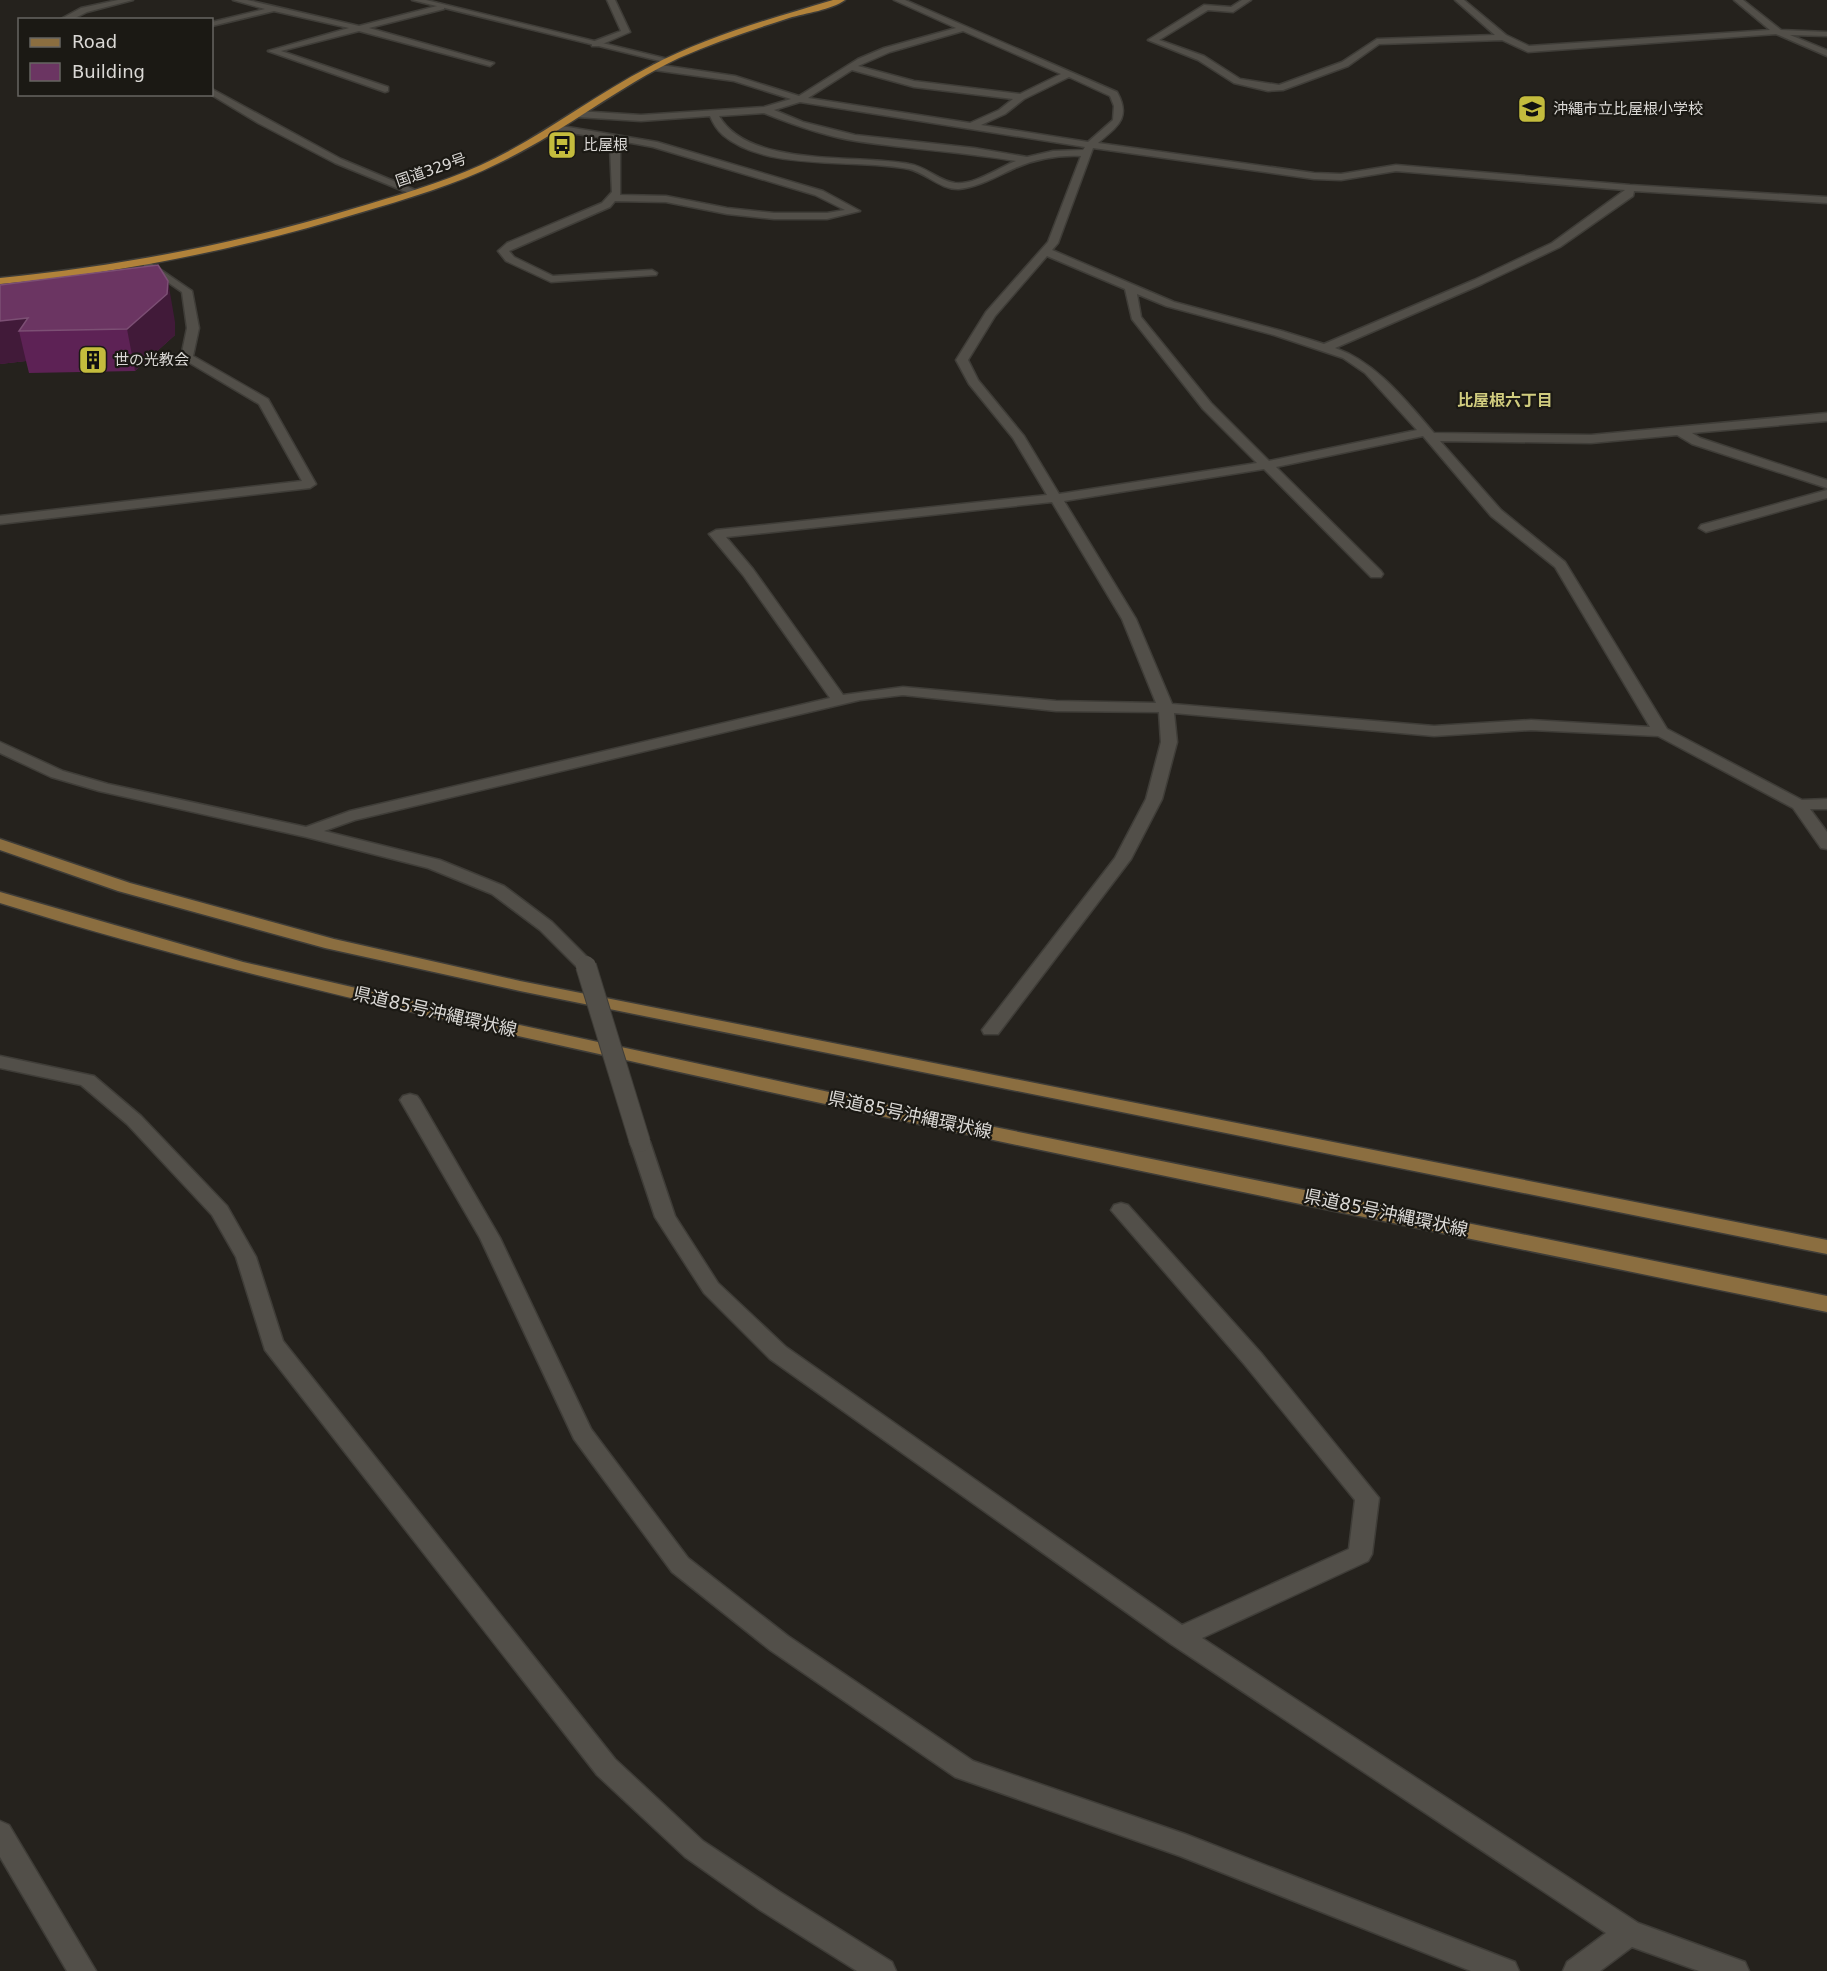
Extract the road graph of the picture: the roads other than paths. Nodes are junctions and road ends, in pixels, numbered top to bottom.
1 (129, 0) edge
2 (237, 0) edge
3 (416, 0) edge
4 (611, 0) edge
5 (841, 0) edge
6 (898, 0) edge
7 (1247, 0) edge
8 (1459, 0) edge
9 (1738, 0) edge
10 (441, 7) junction
11 (274, 10) junction
12 (67, 18) edge
13 (213, 24) edge
14 (358, 28) junction
15 (963, 29) junction
16 (1776, 32) junction
17 (1827, 34) edge
18 (1503, 37) junction
19 (595, 44) junction
20 (1827, 52) edge
21 (668, 60) junction
22 (490, 63) dead end
23 (654, 67) junction
24 (850, 67) junction
25 (1067, 75) junction
26 (384, 89) dead end
27 (213, 93) edge
28 (1021, 97) junction
29 (800, 99) junction
30 (765, 110) junction
31 (577, 114) junction
32 (713, 114) junction
33 (971, 126) junction
34 (556, 128) junction
35 (606, 136) junction
36 (1088, 149) junction
37 (1029, 160) junction
38 (1630, 188) junction
39 (415, 192) junction
40 (615, 198) junction
41 (1827, 200) edge
42 (1045, 251) junction
43 (148, 264) junction
44 (652, 273) dead end
45 (0, 281) edge
46 (1130, 287) junction
47 (1325, 348) junction
48 (1827, 417) edge
49 (1680, 431) junction
50 (1428, 434) junction
51 (1267, 465) junction
52 (1827, 484) edge
53 (1827, 494) edge
54 (1056, 498) junction
55 (0, 520) edge
56 (1706, 528) dead end
57 (1376, 574) dead end
58 (839, 700) junction
59 (1166, 708) junction
60 (1661, 732) junction
61 (0, 747) edge
62 (1827, 804) edge
63 (1799, 805) junction
64 (308, 832) junction
65 (0, 844) edge
66 (1827, 844) edge
67 (0, 897) edge
68 (991, 1030) dead end
69 (0, 1062) edge
70 (410, 1101) dead end
71 (1121, 1210) dead end
72 (1827, 1247) edge
73 (1827, 1304) edge
74 (1180, 1637) junction
75 (0, 1833) edge
76 (1629, 1932) junction
77 (82, 1971) edge
78 (882, 1971) edge
79 (1505, 1971) edge
80 (1577, 1971) edge
81 (1735, 1971) edge

1 - 12 street
2 - 11 street
3 - 10 street
4 - 19 street
5 - 21 highway, 国道329号
6 - 15 street
7 - 18 street
8 - 18 street
9 - 16 street
10 - 14 street
10 - 19 street
11 - 13 street
11 - 14 street
14 - 22 street
14 - 26 street
15 - 24 street
15 - 25 street
16 - 17 street
16 - 18 street
16 - 20 street
19 - 21 street
21 - 23 highway, 国道329号
23 - 29 street
23 - 31 highway, 国道329号
24 - 28 street
24 - 29 street
25 - 28 street
25 - 36 street
27 - 39 street
28 - 33 street
29 - 30 street
29 - 33 street
30 - 32 street
30 - 37 street
31 - 32 street
31 - 34 highway, 国道329号
32 - 37 street
33 - 36 street
34 - 35 street
34 - 39 highway, 国道329号
35 - 40 street
35 - 40 street
36 - 37 street
36 - 38 street
36 - 42 street
38 - 41 street
38 - 47 street
39 - 43 highway, 国道329号
40 - 44 street
42 - 46 street
42 - 54 street
43 - 45 highway, 国道329号
43 - 55 street
46 - 47 street
46 - 51 street
47 - 50 street
48 - 49 street
49 - 50 street
49 - 52 street
50 - 51 street
50 - 60 street
51 - 54 street
51 - 57 street
53 - 56 street
54 - 58 street
54 - 59 street
58 - 59 street
58 - 64 street
59 - 60 street
59 - 68 street
60 - 63 street
61 - 64 street
62 - 63 street
63 - 66 street
64 - 74 street, bridge
65 - 72 main road
67 - 73 main road, 県道85号沖縄環状線
69 - 78 street
70 - 79 street
71 - 74 street
74 - 76 street
75 - 77 street
76 - 80 street
76 - 81 street

